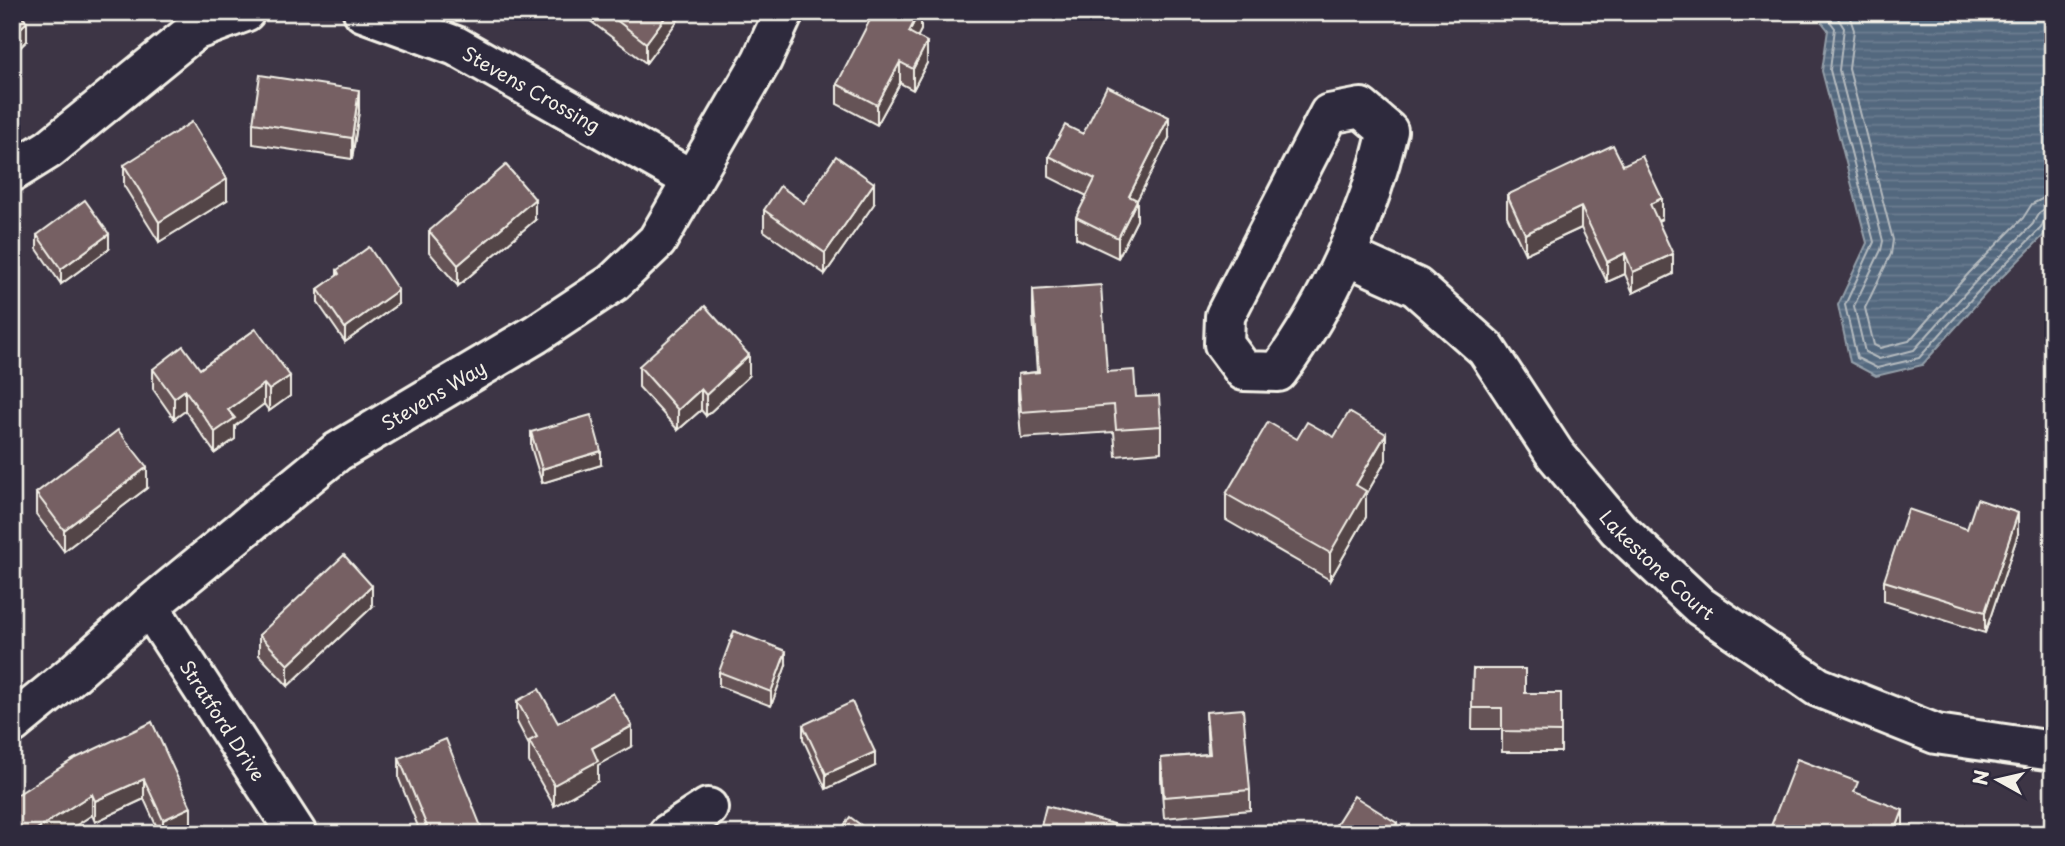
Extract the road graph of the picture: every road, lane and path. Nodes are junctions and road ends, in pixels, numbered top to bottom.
1 (245, 12) edge
2 (363, 12) edge
3 (783, 12) edge
4 (12, 172) edge
5 (691, 179) junction
6 (1347, 256) junction
7 (149, 606) junction
8 (12, 724) edge
9 (2053, 751) edge
10 (708, 808) dead end
11 (297, 834) edge
12 (668, 834) edge

1 - 4 street
2 - 5 street, Stevens Crossing
3 - 5 street, Stevens Way
5 - 7 street, Stevens Way
6 - 6 street
6 - 9 street, Lakestone Court
7 - 8 street, Stevens Way
7 - 11 street, Stratford Drive
10 - 12 street

